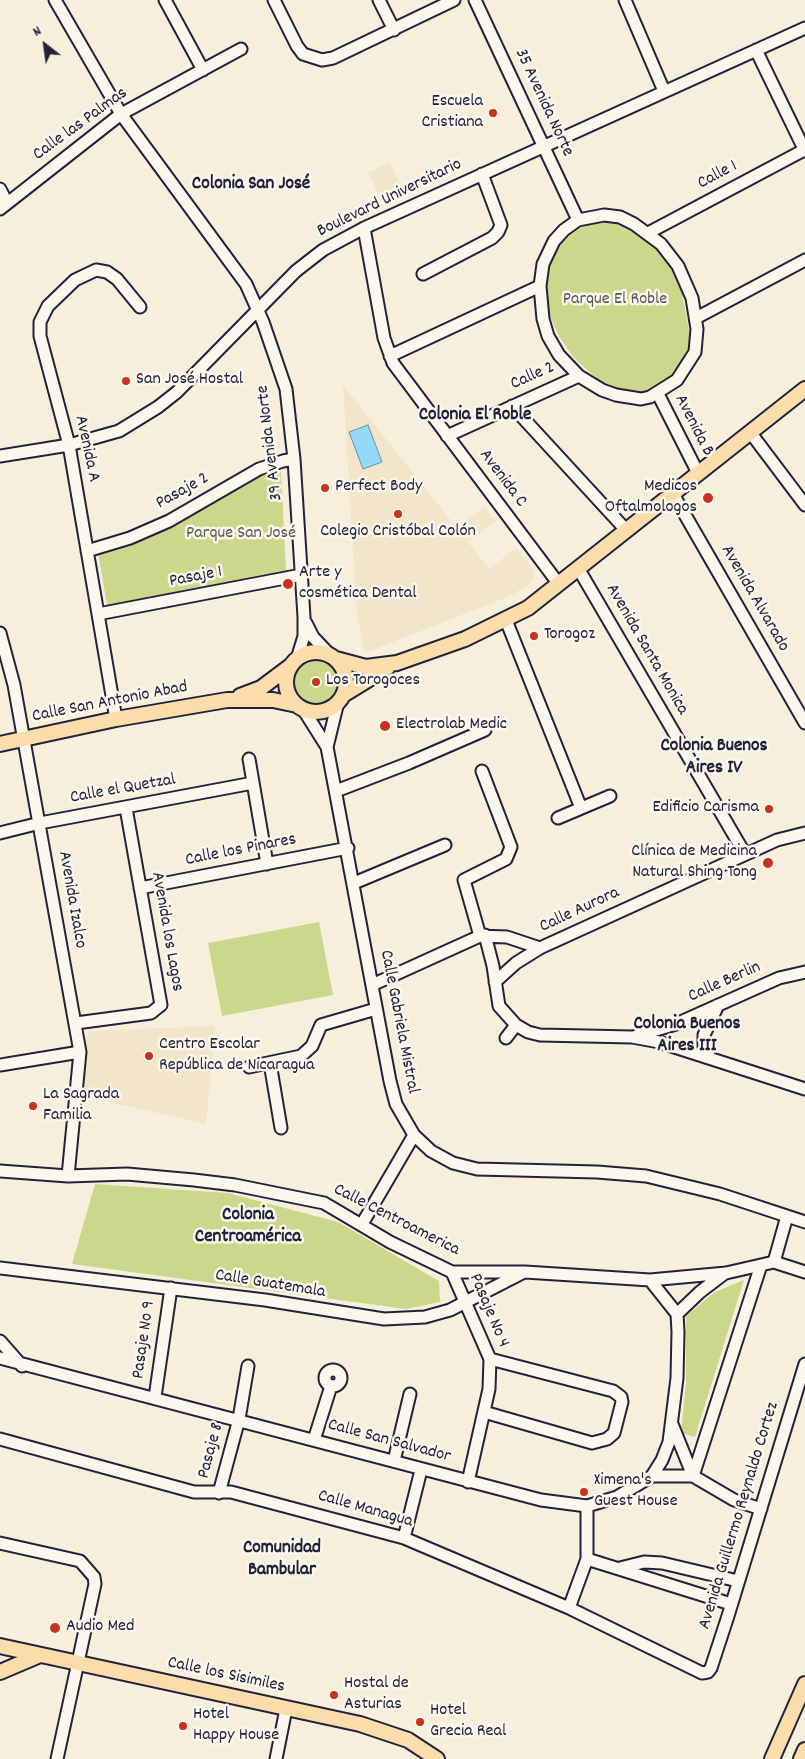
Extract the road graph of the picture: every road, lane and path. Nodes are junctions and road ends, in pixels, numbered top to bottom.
1 (55, 0) edge
2 (165, 0) edge
3 (274, 0) edge
4 (379, 0) edge
5 (454, 0) edge
6 (475, 0) edge
7 (625, 0) edge
8 (805, 28) edge
9 (394, 30) junction
10 (241, 49) dead end
11 (756, 50) junction
12 (203, 70) junction
13 (664, 90) junction
14 (121, 114) junction
15 (543, 146) junction
16 (805, 150) edge
17 (482, 174) junction
18 (0, 189) edge
19 (3, 206) edge
20 (578, 220) junction
21 (364, 228) junction
22 (648, 233) junction
23 (805, 260) edge
24 (423, 274) dead end
25 (540, 286) junction
26 (140, 307) dead end
27 (258, 310) junction
28 (696, 318) junction
29 (390, 356) junction
30 (579, 376) junction
31 (805, 389) edge
32 (658, 394) junction
33 (512, 406) junction
34 (750, 432) junction
35 (447, 436) junction
36 (69, 445) junction
37 (0, 456) edge
38 (294, 460) junction
39 (698, 474) junction
40 (673, 494) junction
41 (805, 505) edge
42 (626, 530) junction
43 (87, 550) junction
44 (578, 568) junction
45 (301, 575) junction
46 (558, 583) junction
47 (98, 614) junction
48 (304, 617) junction
49 (506, 620) junction
50 (0, 633) edge
51 (333, 657) junction
52 (294, 662) junction
53 (397, 663) junction
54 (340, 699) junction
55 (227, 700) junction
56 (300, 707) junction
57 (116, 719) junction
58 (805, 723) edge
59 (485, 730) dead end
60 (24, 739) junction
61 (0, 744) edge
62 (328, 747) junction
63 (249, 760) dead end
64 (482, 771) dead end
65 (253, 783) junction
66 (336, 791) junction
67 (610, 796) dead end
68 (126, 808) junction
69 (581, 808) junction
70 (558, 818) dead end
71 (40, 823) junction
72 (0, 833) edge
73 (805, 833) edge
74 (445, 846) dead end
75 (348, 848) junction
76 (745, 854) junction
77 (267, 864) junction
78 (354, 882) junction
79 (140, 888) junction
80 (482, 936) junction
81 (540, 948) junction
82 (805, 972) edge
83 (495, 982) junction
84 (372, 985) junction
85 (718, 1005) junction
86 (376, 1008) junction
87 (76, 1023) junction
88 (516, 1025) junction
89 (632, 1037) junction
90 (506, 1038) dead end
91 (80, 1052) junction
92 (710, 1058) junction
93 (270, 1062) junction
94 (0, 1063) edge
95 (249, 1067) dead end
96 (805, 1089) edge
97 (281, 1128) dead end
98 (414, 1135) junction
99 (0, 1171) edge
100 (68, 1176) junction
101 (787, 1216) junction
102 (805, 1222) edge
103 (362, 1224) junction
104 (774, 1262) junction
105 (761, 1265) junction
106 (0, 1268) edge
107 (452, 1272) junction
108 (525, 1272) junction
109 (805, 1272) edge
110 (726, 1273) junction
111 (650, 1280) junction
112 (170, 1288) junction
113 (465, 1304) junction
114 (677, 1314) junction
115 (0, 1342) edge
116 (0, 1358) edge
117 (490, 1359) junction
118 (805, 1364) edge
119 (22, 1366) junction
120 (248, 1366) dead end
121 (331, 1386) dead end
122 (410, 1394) dead end
123 (155, 1397) junction
124 (484, 1412) junction
125 (239, 1419) junction
126 (672, 1423) junction
127 (0, 1439) edge
128 (314, 1440) junction
129 (394, 1461) junction
130 (421, 1470) junction
131 (652, 1476) junction
132 (693, 1476) junction
133 (468, 1482) junction
134 (219, 1493) junction
135 (587, 1506) junction
136 (761, 1509) junction
137 (404, 1538) junction
138 (0, 1543) edge
139 (587, 1559) junction
140 (620, 1568) junction
141 (738, 1581) junction
142 (731, 1604) junction
143 (569, 1608) junction
144 (0, 1646) edge
145 (40, 1655) junction
146 (77, 1664) junction
147 (0, 1672) edge
148 (702, 1673) joint
149 (805, 1684) edge
150 (286, 1708) junction
151 (805, 1750) edge
152 (57, 1759) edge
153 (276, 1759) edge
154 (437, 1759) edge
155 (772, 1759) edge
156 (801, 1759) edge

1 - 14 street, 39 Avenida Norte
2 - 12 street
3 - 9 street
4 - 9 street
5 - 9 street
6 - 15 street, 35 Avenida Norte
7 - 13 street
8 - 11 street, Boulevard Universitario
10 - 12 street, Calle las Palmas
11 - 13 street, Boulevard Universitario
11 - 16 street
12 - 14 street, Calle las Palmas
13 - 15 street, Boulevard Universitario
14 - 19 street, Calle las Palmas
14 - 27 street, 39 Avenida Norte
15 - 17 street, Boulevard Universitario
15 - 20 street, 35 Avenida Norte
16 - 22 street, Calle 1
17 - 21 street, Boulevard Universitario
17 - 24 street
18 - 19 street
20 - 22 street
20 - 25 street
21 - 27 street, Boulevard Universitario
21 - 29 street, Avenida C
22 - 28 street
23 - 28 street
25 - 29 street
25 - 30 street
26 - 36 street, Avenida A
27 - 36 street, Boulevard Universitario
27 - 38 street, 39 Avenida Norte
28 - 32 street
29 - 35 street, Avenida C
30 - 32 street
30 - 33 street, Calle 2
31 - 34 main road
32 - 39 street, Avenida B
33 - 35 street, Calle 2
33 - 42 street
34 - 39 main road
34 - 41 street
35 - 46 street, Avenida C
36 - 37 street, Boulevard Universitario
36 - 43 street, Avenida A
38 - 43 street, Pasaje 2
38 - 45 street, 39 Avenida Norte
39 - 40 main road
40 - 42 main road
40 - 58 street, Avenida Alvarado
42 - 44 main road
43 - 47 street, Avenida A
44 - 46 main road
44 - 76 street, Avenida Santa Monica
45 - 47 street, Pasaje 1
45 - 48 street, 39 Avenida Norte
46 - 49 main road
47 - 57 street, Avenida A
48 - 51 street, 39 Avenida Norte
48 - 52 street, 39 Avenida Norte
49 - 53 main road
49 - 69 street
50 - 60 street, Avenida Izalco
51 - 52 main road
51 - 53 main road
51 - 54 main road
52 - 55 main road, Calle San Antonio Abad
52 - 56 main road
53 - 54 main road
54 - 56 main road
54 - 62 street, Calle Gabriela Mistral
55 - 56 main road, Calle San Antonio Abad
55 - 57 main road, Calle San Antonio Abad
56 - 62 street, Calle Gabriela Mistral
57 - 60 main road, Calle San Antonio Abad
59 - 66 street
60 - 61 main road, Calle San Antonio Abad
60 - 71 street, Avenida Izalco
62 - 66 street, Calle Gabriela Mistral
63 - 65 street
64 - 80 street
65 - 68 street, Calle el Quetzal
65 - 77 street
66 - 75 street, Calle Gabriela Mistral
67 - 69 street
68 - 71 street, Calle el Quetzal
68 - 79 street, Avenida los Lagos
69 - 70 street
71 - 72 street, Calle el Quetzal
71 - 87 street, Avenida Izalco
73 - 76 street, Calle Aurora
74 - 78 street
75 - 77 street, Calle los Pinares
75 - 78 street, Calle Gabriela Mistral
76 - 81 street, Calle Aurora
77 - 79 street, Calle los Pinares
78 - 84 street, Calle Gabriela Mistral
79 - 87 street, Avenida los Lagos
80 - 81 street, Calle Aurora
80 - 83 street
80 - 84 street, Calle Aurora
81 - 83 street
82 - 85 street, Calle Berlin
83 - 88 street
84 - 86 street, Calle Gabriela Mistral
85 - 89 street, Calle Berlin
85 - 92 street
86 - 93 street
86 - 98 street, Calle Gabriela Mistral
87 - 91 street, Avenida Izalco
88 - 89 street
88 - 90 street
89 - 92 street
91 - 94 street
91 - 100 street, Avenida Izalco
92 - 96 street
93 - 95 street
93 - 97 street
98 - 101 street, Calle Gabriela Mistral
98 - 103 street
99 - 100 street, Calle Centroamerica
100 - 103 street, Calle Centroamerica
101 - 102 street, Calle Gabriela Mistral
101 - 104 street
103 - 107 street, Calle Centroamerica
104 - 105 street, Calle Centroamerica
104 - 109 street
105 - 110 street, Calle Centroamerica
105 - 132 street
106 - 112 street, Calle Guatemala
107 - 108 street, Calle Centroamerica
107 - 113 street, Pasaje No 4
108 - 111 street, Calle Centroamerica
108 - 113 street, Calle Guatemala
110 - 111 street, Calle Centroamerica
110 - 114 street
111 - 114 street
112 - 113 street, Calle Guatemala
112 - 123 street, Pasaje No 9
113 - 117 street, Pasaje No 4
114 - 126 street
115 - 119 street
116 - 119 street, Calle San Salvador
117 - 124 street, Pasaje No 4
117 - 124 street
118 - 136 street, Avenida Guillermo Reynaldo Cortez
119 - 123 street, Calle San Salvador
120 - 125 street, Pasaje 8
121 - 128 street
122 - 129 street
123 - 125 street, Calle San Salvador
124 - 133 street, Pasaje No 4
125 - 128 street, Calle San Salvador
125 - 134 street, Pasaje 8
126 - 131 street
126 - 132 street
127 - 134 street, Calle Managua
128 - 129 street, Calle San Salvador
129 - 130 street, Calle San Salvador
130 - 133 street, Calle San Salvador
130 - 137 street
131 - 132 street
131 - 135 street, Calle San Salvador
132 - 136 street
133 - 135 street, Calle San Salvador
134 - 137 street, Calle Managua
135 - 139 street
136 - 141 street, Avenida Guillermo Reynaldo Cortez
137 - 143 street, Calle Managua
138 - 146 street
139 - 140 street
139 - 143 street
140 - 141 street
140 - 142 street
141 - 142 street, Avenida Guillermo Reynaldo Cortez
142 - 148 street, Avenida Guillermo Reynaldo Cortez
143 - 148 street, Calle Managua
144 - 145 main road, Calle los Sisimiles
145 - 146 main road, Calle los Sisimiles
145 - 147 main road
146 - 150 main road, Calle los Sisimiles
146 - 152 street
149 - 155 main road
150 - 153 street
150 - 154 main road, Calle los Sisimiles
151 - 156 main road

